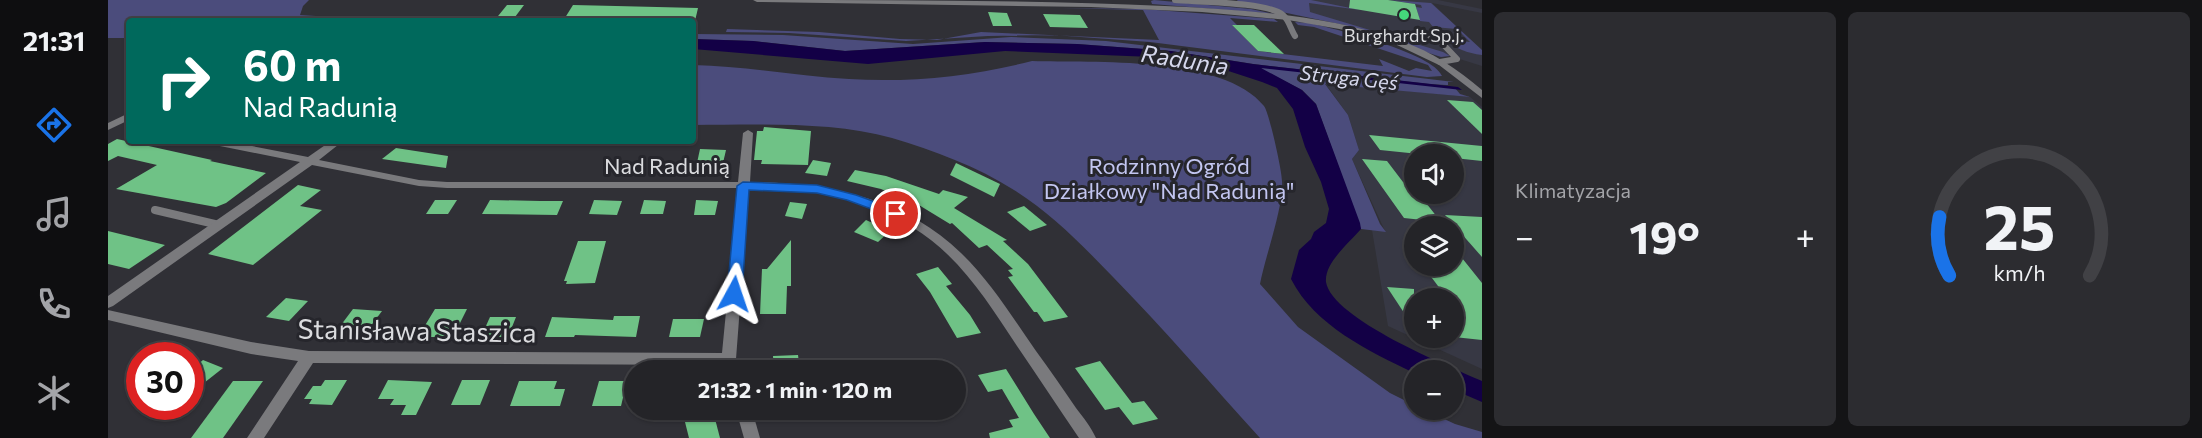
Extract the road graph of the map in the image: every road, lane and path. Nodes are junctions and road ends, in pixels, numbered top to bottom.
1 (757, 0) edge
2 (1175, 0) edge
3 (1078, 2) edge
4 (1148, 3) edge
5 (1235, 3) edge
6 (1283, 16) junction
7 (1408, 33) dead end
8 (1295, 36) dead end
9 (1440, 62) junction
10 (1482, 95) edge
11 (126, 118) edge
12 (112, 125) edge
13 (748, 133) dead end
14 (227, 144) edge
15 (334, 144) edge
16 (310, 161) junction
17 (743, 186) junction
18 (155, 210) dead end
19 (219, 225) junction
20 (108, 303) edge
21 (108, 315) edge
22 (309, 357) junction
23 (731, 360) edge
24 (624, 363) edge
25 (747, 420) edge
26 (255, 438) edge
27 (752, 438) edge
28 (1088, 438) edge

1 - 3 street
2 - 5 lane
3 - 4 street
4 - 6 street
5 - 6 lane
6 - 8 lane
6 - 9 street
7 - 9 lane
9 - 10 street
11 - 12 street
13 - 17 street
14 - 16 street, Nad Radunią
15 - 16 street
16 - 17 street, Nad Radunią
16 - 19 street
17 - 23 street
17 - 28 street, Nad Radunią
18 - 19 lane
19 - 20 street
21 - 22 street, Stanisława Staszica
22 - 24 street, Stanisława Staszica
22 - 26 street
25 - 27 street

